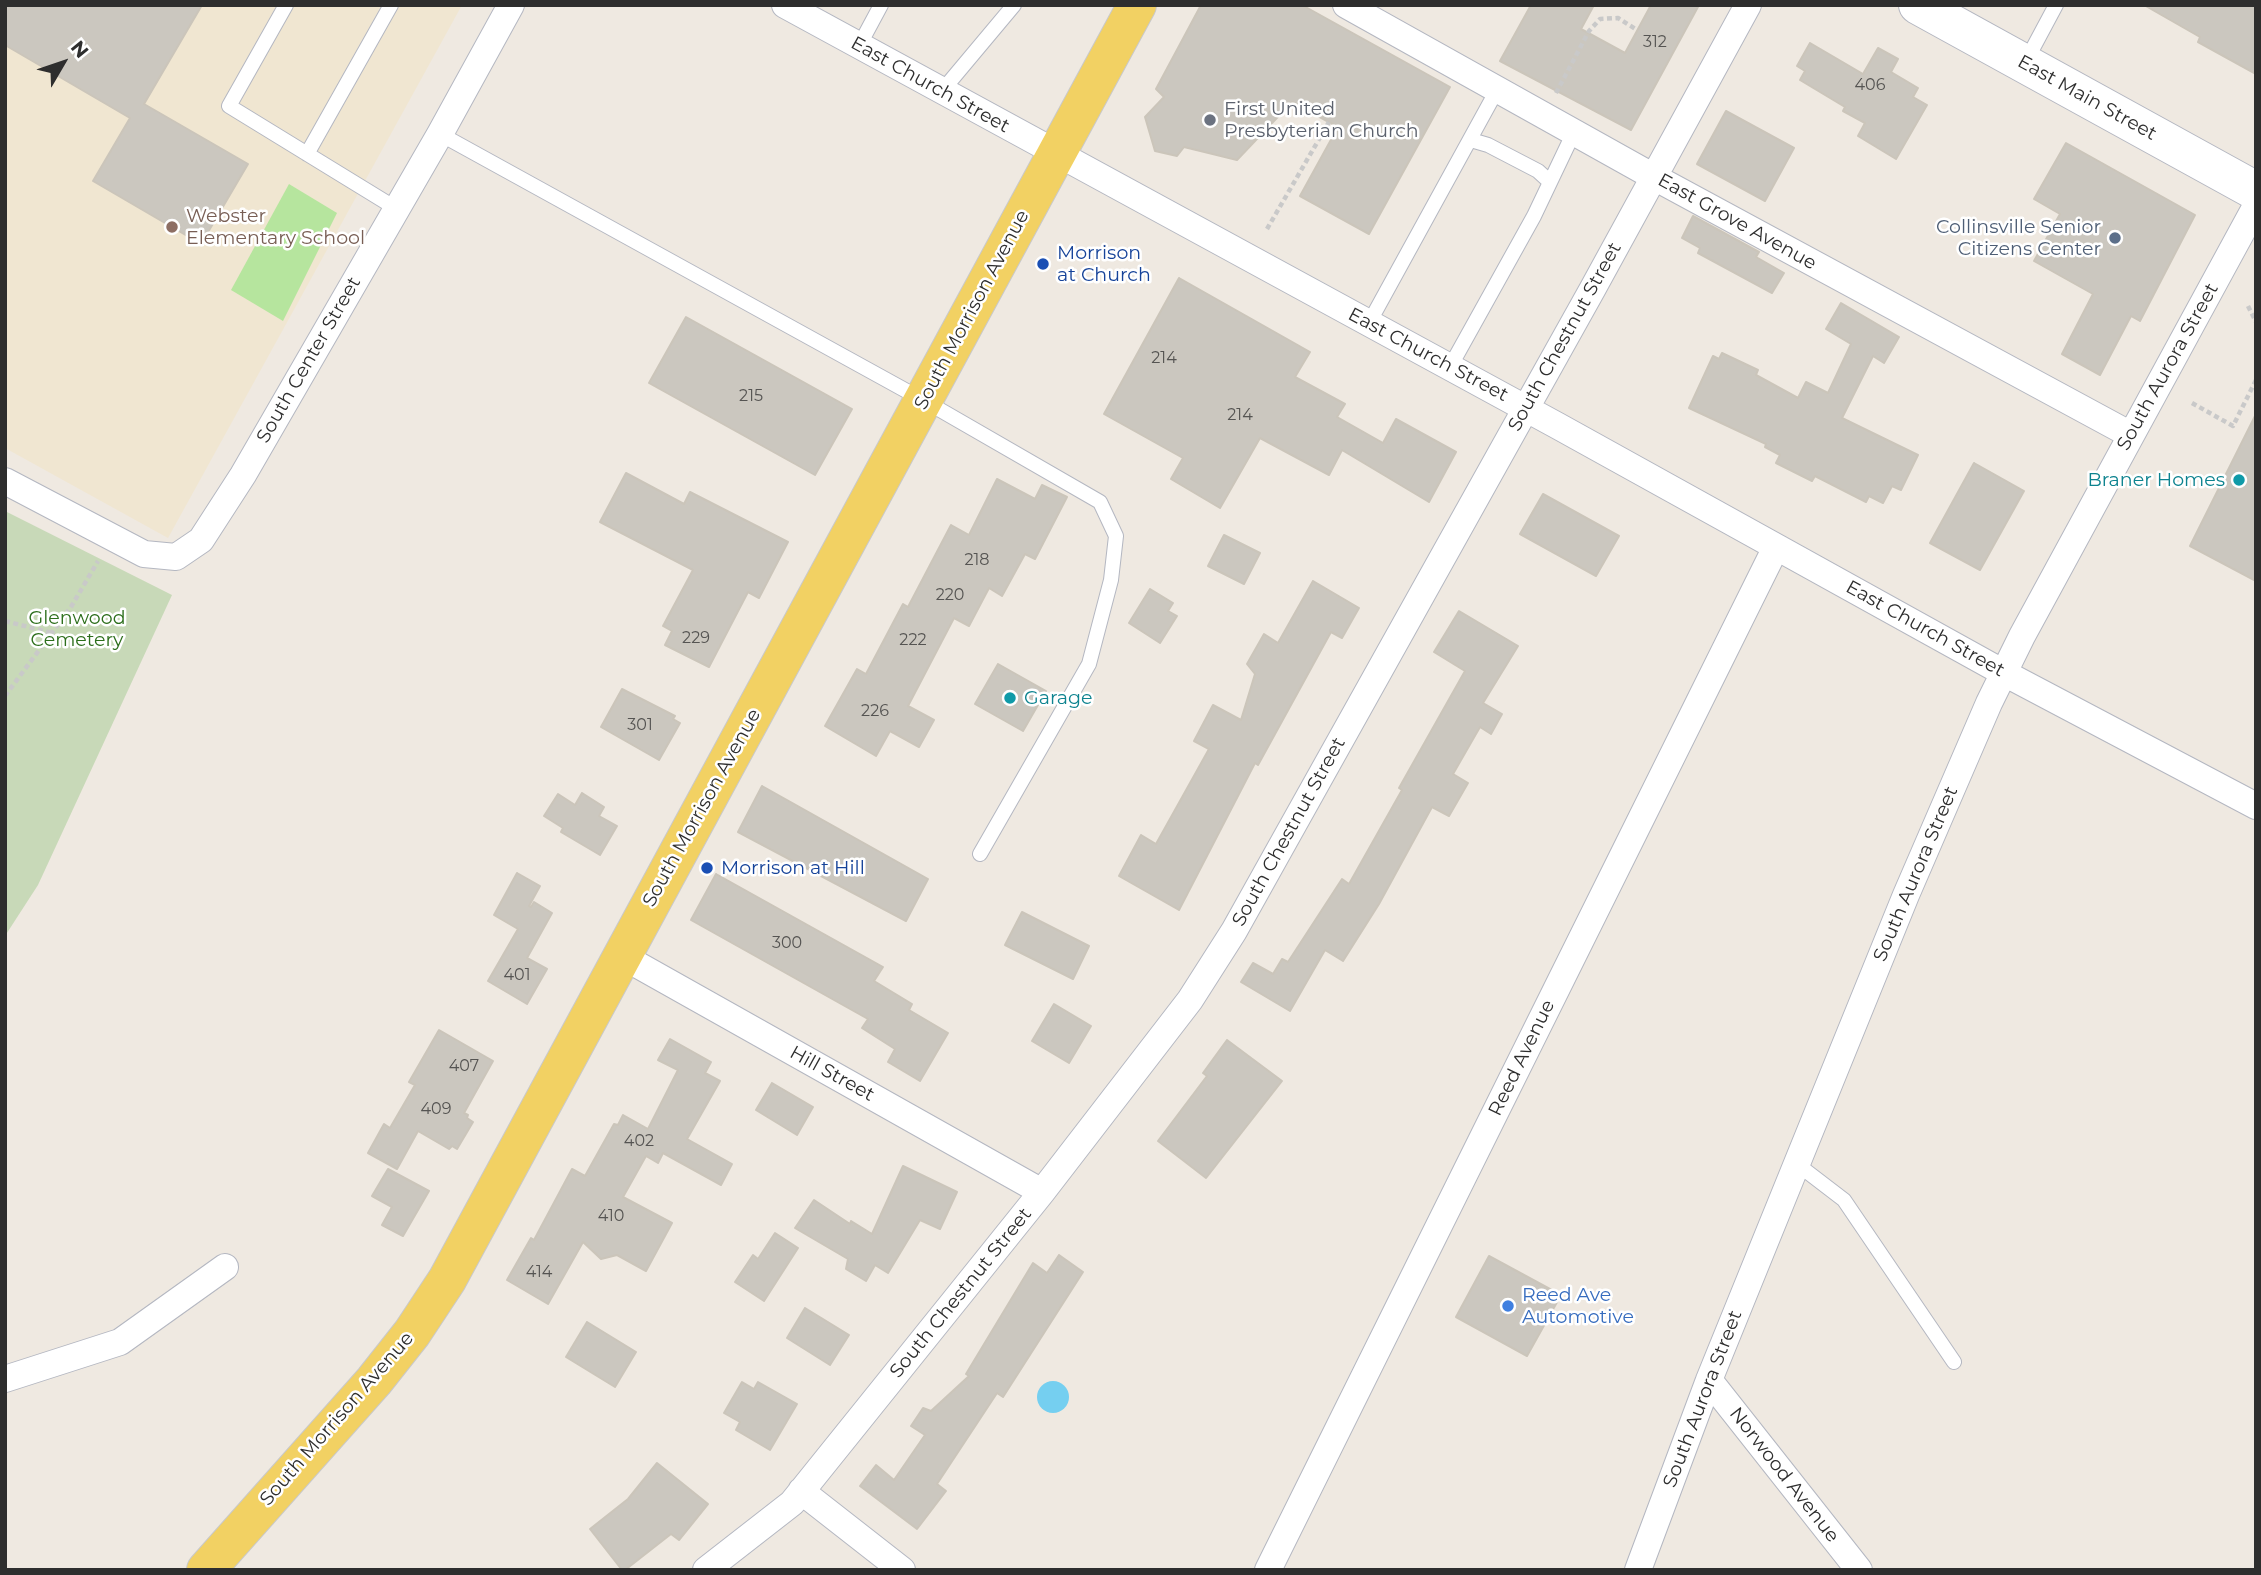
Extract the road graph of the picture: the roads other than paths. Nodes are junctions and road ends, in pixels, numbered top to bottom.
1 (286, 5) edge
2 (391, 5) edge
3 (785, 5) edge
4 (881, 5) edge
5 (1137, 5) edge
6 (1346, 5) edge
7 (1748, 5) edge
8 (1918, 5) edge
9 (2056, 5) edge
10 (507, 7) edge
11 (1011, 9) edge
12 (859, 46) junction
13 (2024, 64) junction
14 (1497, 90) junction
15 (942, 91) junction
16 (1574, 132) junction
17 (440, 134) junction
18 (1471, 140) junction
19 (307, 154) junction
20 (1056, 154) junction
21 (1654, 177) junction
22 (1550, 182) junction
23 (2256, 191) edge
24 (2256, 206) edge
25 (397, 209) junction
26 (1369, 323) junction
27 (1450, 367) junction
28 (923, 400) junction
29 (1525, 408) junction
30 (2131, 435) junction
31 (5, 481) edge
32 (1776, 547) junction
33 (2004, 673) junction
34 (2256, 806) edge
35 (980, 854) dead end
36 (622, 956) junction
37 (1797, 1164) junction
38 (1042, 1192) junction
39 (225, 1267) dead end
40 (1954, 1362) dead end
41 (5, 1379) edge
42 (1709, 1380) junction
43 (801, 1491) junction
44 (206, 1570) edge
45 (706, 1570) edge
46 (902, 1570) edge
47 (1268, 1570) edge
48 (1638, 1570) edge
49 (1860, 1570) edge

1 - 19 lane
2 - 19 lane
3 - 12 street, East Church Street
4 - 12 lane
5 - 20 main road, South Morrison Avenue
6 - 14 street, East Grove Avenue
7 - 21 street, South Chestnut Street
8 - 13 street, East Main Street
9 - 13 lane
10 - 17 street, South Center Street
11 - 15 lane
12 - 15 street, East Church Street
13 - 23 street, East Main Street
14 - 16 street, East Grove Avenue
14 - 18 lane
15 - 20 street, East Church Street
16 - 21 street, East Grove Avenue
16 - 22 lane
17 - 25 street, South Center Street
17 - 28 lane
18 - 22 lane
18 - 26 lane
19 - 25 lane
20 - 26 street, East Church Street
20 - 28 main road, South Morrison Avenue
21 - 29 street, South Chestnut Street
21 - 30 street, East Grove Avenue
22 - 27 lane
24 - 30 street, South Aurora Street
25 - 31 street, South Center Street
26 - 27 street, East Church Street
27 - 29 street, East Church Street
28 - 35 lane
28 - 36 main road, South Morrison Avenue
29 - 32 street, East Church Street
29 - 38 street, South Chestnut Street
30 - 33 street, South Aurora Street
32 - 33 street, East Church Street
32 - 47 street, Reed Avenue
33 - 34 street, East Church Street
33 - 37 street, South Aurora Street
36 - 38 street, Hill Street
36 - 44 main road, South Morrison Avenue
37 - 40 lane
37 - 42 street, South Aurora Street
38 - 43 street, South Chestnut Street
39 - 41 street
42 - 48 street, South Aurora Street
42 - 49 street, Norwood Avenue
43 - 45 street, South Chestnut Street
43 - 46 street

